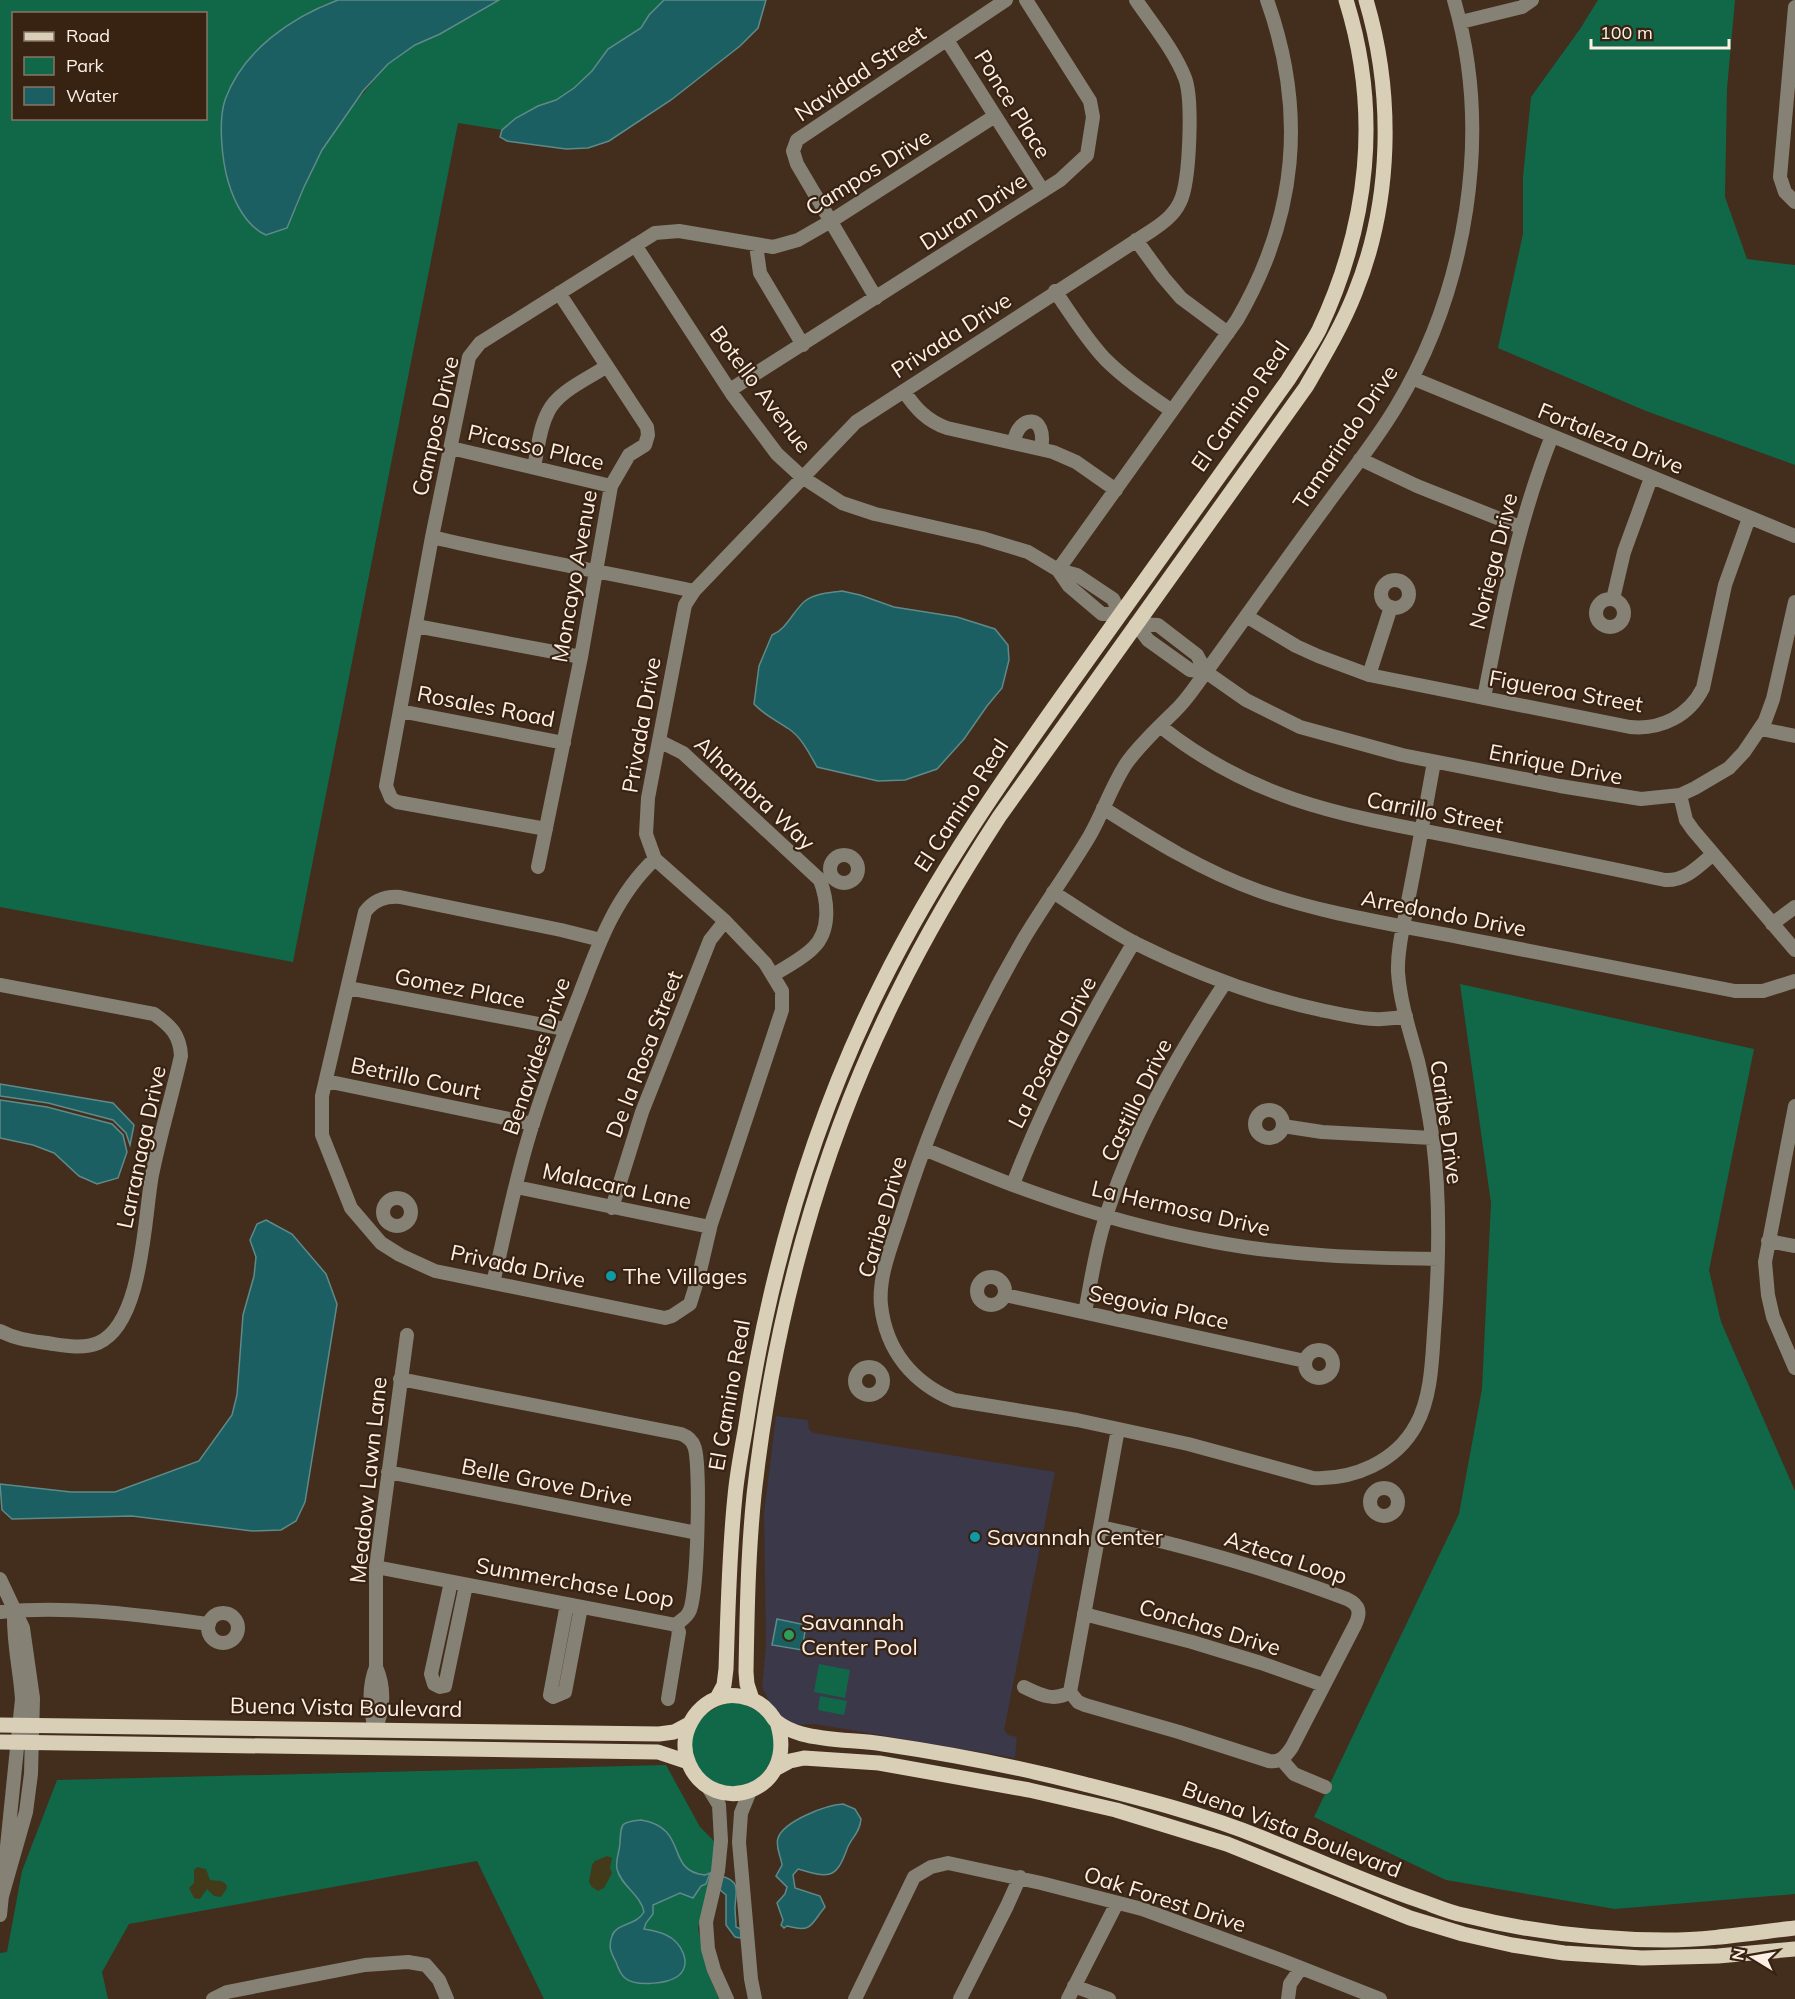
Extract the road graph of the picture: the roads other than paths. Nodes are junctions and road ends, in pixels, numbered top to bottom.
1 (1006, 0) edge
2 (1026, 0) edge
3 (1136, 0) edge
4 (1267, 0) edge
5 (1346, 0) edge
6 (1366, 0) edge
7 (1454, 0) edge
8 (1532, 0) edge
9 (1795, 7) edge
10 (1461, 22) junction
11 (947, 40) junction
12 (995, 116) junction
13 (1043, 191) junction
14 (1795, 202) edge
15 (831, 221) junction
16 (1136, 240) junction
17 (634, 245) junction
18 (756, 245) junction
19 (1055, 291) junction
20 (559, 293) junction
21 (876, 298) junction
22 (1228, 333) junction
23 (803, 345) junction
24 (607, 366) junction
25 (1412, 378) junction
26 (730, 390) junction
27 (904, 391) junction
28 (1172, 411) junction
29 (1552, 436) junction
30 (1014, 442) junction
31 (451, 448) junction
32 (1041, 449) junction
33 (1360, 459) junction
34 (534, 467) junction
35 (802, 477) junction
36 (1651, 478) junction
37 (611, 486) junction
38 (1116, 490) junction
39 (1749, 518) junction
40 (1520, 527) junction
41 (1795, 536) edge
42 (432, 537) junction
43 (597, 570) junction
44 (1058, 570) junction
45 (694, 591) junction
46 (1613, 599) dead end
47 (1795, 602) edge
48 (1391, 607) dead end
49 (1120, 614) junction
50 (1246, 616) junction
51 (1136, 624) junction
52 (416, 626) junction
53 (1791, 639) edge
54 (581, 657) junction
55 (1206, 672) junction
56 (1369, 675) junction
57 (1484, 698) junction
58 (400, 711) junction
59 (1160, 726) junction
60 (1761, 729) junction
61 (1795, 736) edge
62 (659, 741) junction
63 (564, 742) junction
64 (1434, 762) junction
65 (1680, 795) junction
66 (1103, 808) junction
67 (546, 829) junction
68 (1421, 831) junction
69 (1713, 854) junction
70 (655, 859) junction
71 (538, 867) dead end
72 (1053, 892) junction
73 (1795, 907) edge
74 (724, 921) junction
75 (1772, 924) junction
76 (1404, 927) junction
77 (601, 940) junction
78 (1134, 942) junction
79 (1795, 950) edge
80 (773, 975) junction
81 (1795, 981) edge
82 (1225, 983) junction
83 (0, 985) edge
84 (348, 988) junction
85 (1406, 1016) junction
86 (565, 1029) junction
87 (326, 1081) junction
88 (1795, 1106) edge
89 (533, 1124) junction
90 (1283, 1126) dead end
91 (1432, 1138) junction
92 (924, 1149) junction
93 (1013, 1184) junction
94 (516, 1186) junction
95 (612, 1208) junction
96 (1106, 1215) junction
97 (384, 1219) dead end
98 (710, 1227) junction
99 (369, 1229) junction
100 (1768, 1241) junction
101 (1795, 1246) edge
102 (1438, 1259) junction
103 (493, 1282) junction
104 (1005, 1295) dead end
105 (1085, 1312) junction
106 (0, 1331) edge
107 (407, 1335) dead end
108 (900, 1360) junction
109 (1305, 1361) dead end
110 (1795, 1368) edge
111 (882, 1375) dead end
112 (400, 1379) junction
113 (1118, 1430) junction
114 (1366, 1469) junction
115 (388, 1472) junction
116 (1377, 1489) dead end
117 (1101, 1527) junction
118 (697, 1533) junction
119 (376, 1567) junction
120 (730, 1572) junction
121 (749, 1573) junction
122 (0, 1579) edge
123 (451, 1582) junction
124 (466, 1585) junction
125 (567, 1604) junction
126 (581, 1607) junction
127 (7, 1611) edge
128 (1084, 1614) junction
129 (209, 1624) dead end
130 (676, 1625) junction
131 (1323, 1685) junction
132 (1024, 1688) dead end
133 (1070, 1692) junction
134 (717, 1698) junction
135 (668, 1699) dead end
136 (752, 1699) junction
137 (777, 1722) junction
138 (689, 1724) junction
139 (0, 1725) edge
140 (26, 1726) junction
141 (375, 1729) junction
142 (0, 1742) edge
143 (25, 1743) junction
144 (882, 1744) junction
145 (375, 1748) junction
146 (1281, 1759) junction
147 (688, 1762) junction
148 (879, 1763) junction
149 (777, 1768) junction
150 (708, 1787) junction
151 (1325, 1787) dead end
152 (750, 1791) junction
153 (1020, 1877) junction
154 (1, 1896) edge
155 (1117, 1903) junction
156 (0, 1914) edge
157 (1795, 1929) edge
158 (1795, 1949) edge
159 (1301, 1968) junction
160 (1071, 1993) edge
161 (213, 1999) edge
162 (447, 1999) edge
163 (727, 1999) edge
164 (755, 1999) edge
165 (855, 1999) edge
166 (960, 1999) edge
167 (1109, 1999) edge
168 (1288, 1999) edge
169 (1380, 1999) edge

1 - 11 street, Navidad Street
2 - 13 street, Duran Drive
3 - 16 street, Privada Drive
4 - 22 street
5 - 49 main road, El Camino Real
6 - 51 main road, El Camino Real
7 - 10 street, Tamarindo Drive
8 - 10 street
9 - 14 street
10 - 25 street, Tamarindo Drive
11 - 12 street, Ponce Place
11 - 15 street, Navidad Street
12 - 13 street, Ponce Place
12 - 15 street, Campos Drive
13 - 21 street, Duran Drive
15 - 18 street, Campos Drive
15 - 21 street, Navidad Street
16 - 19 street, Privada Drive
16 - 22 street
17 - 18 street, Campos Drive
17 - 20 street, Campos Drive
17 - 26 street, Botello Avenue
18 - 23 street
19 - 27 street, Privada Drive
19 - 28 street
20 - 24 street, Moncayo Avenue
20 - 31 street, Campos Drive
21 - 23 street, Duran Drive
22 - 28 street
23 - 26 street, Duran Drive
24 - 34 street
24 - 37 street, Moncayo Avenue
25 - 29 street, Fortaleza Drive
25 - 33 street, Tamarindo Drive
26 - 35 street, Botello Avenue
27 - 30 street
27 - 35 street, Privada Drive
28 - 38 street
29 - 36 street, Fortaleza Drive
29 - 40 street, Noriega Drive
30 - 32 street
30 - 32 street
31 - 34 street, Picasso Place
31 - 42 street, Campos Drive
32 - 38 street
33 - 40 street
33 - 50 street, Tamarindo Drive
34 - 37 street, Picasso Place
35 - 44 street, Botello Avenue
35 - 45 street, Privada Drive
36 - 39 street, Fortaleza Drive
36 - 46 street
37 - 43 street, Moncayo Avenue
38 - 44 street
39 - 41 street, Fortaleza Drive
39 - 57 street, Figueroa Street
40 - 57 street, Noriega Drive
42 - 43 street
42 - 52 street, Campos Drive
43 - 45 street
43 - 54 street, Moncayo Avenue
44 - 49 street, Botello Avenue
45 - 62 street, Privada Drive
47 - 53 street, Enrique Drive
48 - 56 street
49 - 51 main road
49 - 120 main road, El Camino Real
50 - 55 street, Tamarindo Drive
50 - 56 street, Figueroa Street
51 - 55 street, Enrique Drive
51 - 121 main road, El Camino Real
52 - 54 street
52 - 58 street, Campos Drive
53 - 60 street, Enrique Drive
54 - 63 street, Moncayo Avenue
55 - 59 street, Caribe Drive
55 - 64 street, Enrique Drive
56 - 57 street, Figueroa Street
58 - 63 street, Rosales Road
58 - 67 street, Campos Drive
59 - 66 street, Caribe Drive
59 - 68 street, Carrillo Street
60 - 61 street
60 - 65 street, Enrique Drive
62 - 70 street, Privada Drive
62 - 80 street, Alhambra Way
63 - 67 street, Moncayo Avenue
64 - 65 street, Enrique Drive
64 - 68 street, Caribe Drive
65 - 69 street
66 - 72 street, Caribe Drive
66 - 76 street, Arredondo Drive
67 - 71 street, Moncayo Avenue
68 - 69 street, Carrillo Street
68 - 76 street, Caribe Drive
69 - 75 street
70 - 74 street, Privada Drive
70 - 77 street, Benavides Drive
72 - 78 street
72 - 92 street, Caribe Drive
73 - 75 street
74 - 80 street, Privada Drive
74 - 95 street, De la Rosa Street
75 - 79 street
76 - 81 street, Arredondo Drive
76 - 85 street, Caribe Drive
77 - 84 street, Privada Drive
77 - 86 street, Benavides Drive
78 - 82 street
78 - 93 street, La Posada Drive
80 - 98 street, Privada Drive
82 - 85 street
82 - 96 street, Castillo Drive
83 - 106 street, Larranaga Drive
84 - 86 street, Gomez Place
84 - 87 street, Privada Drive
85 - 91 street, Caribe Drive
86 - 89 street, Benavides Drive
87 - 89 street, Betrillo Court
87 - 99 street, Privada Drive
88 - 100 street
89 - 94 street, Benavides Drive
90 - 91 street
91 - 102 street, Caribe Drive
92 - 93 street, La Hermosa Drive
92 - 108 street, Caribe Drive
93 - 96 street, La Hermosa Drive
94 - 95 street, Malacara Lane
94 - 103 street, Benavides Drive
95 - 98 street, Malacara Lane
96 - 102 street, La Hermosa Drive
96 - 105 street, Castillo Drive
97 - 99 street
98 - 103 street, Privada Drive
99 - 103 street, Privada Drive
100 - 101 street
100 - 110 street
102 - 114 street, Caribe Drive
104 - 105 street, Segovia Place
105 - 109 street, Segovia Place
107 - 112 street, Meadow Lawn Lane
108 - 111 street
108 - 113 street, Caribe Drive
112 - 115 street, Meadow Lawn Lane
112 - 118 street, Summerchase Loop
113 - 114 street, Caribe Drive
113 - 117 street
114 - 116 street
115 - 118 street, Belle Grove Drive
115 - 119 street, Meadow Lawn Lane
117 - 128 street
117 - 131 street, Azteca Loop
118 - 130 street, Summerchase Loop
119 - 123 street, Summerchase Loop
119 - 141 street, Meadow Lawn Lane
120 - 121 main road
120 - 134 main road, El Camino Real
121 - 136 main road, El Camino Real
122 - 127 street
123 - 124 street, Summerchase Loop
123 - 124 street
124 - 125 street, Summerchase Loop
125 - 126 street, Summerchase Loop
125 - 126 street
126 - 130 street, Summerchase Loop
127 - 129 street
127 - 140 street
128 - 131 street, Conchas Drive
128 - 133 street
130 - 135 street
131 - 146 street, Azteca Loop
132 - 133 street
133 - 146 street
134 - 136 main road
134 - 138 main road
136 - 137 main road
137 - 144 main road, Buena Vista Boulevard
137 - 149 main road
138 - 141 main road, Buena Vista Boulevard
138 - 147 main road
139 - 140 main road, Buena Vista Boulevard
140 - 141 main road, Buena Vista Boulevard
140 - 143 street
141 - 145 main road
142 - 143 main road, Buena Vista Boulevard
143 - 145 main road, Buena Vista Boulevard
143 - 154 street
144 - 148 main road
144 - 157 main road, Buena Vista Boulevard
145 - 147 main road, Buena Vista Boulevard
146 - 151 street
147 - 150 main road
148 - 149 main road, Buena Vista Boulevard
148 - 158 main road, Buena Vista Boulevard
149 - 152 main road
150 - 152 main road
150 - 163 street
152 - 164 street
153 - 155 street, Oak Forest Drive
153 - 165 street, Oak Forest Drive
153 - 166 street
154 - 156 street
155 - 159 street, Oak Forest Drive
155 - 160 street
159 - 168 street
159 - 169 street, Oak Forest Drive
160 - 167 street
161 - 162 street

